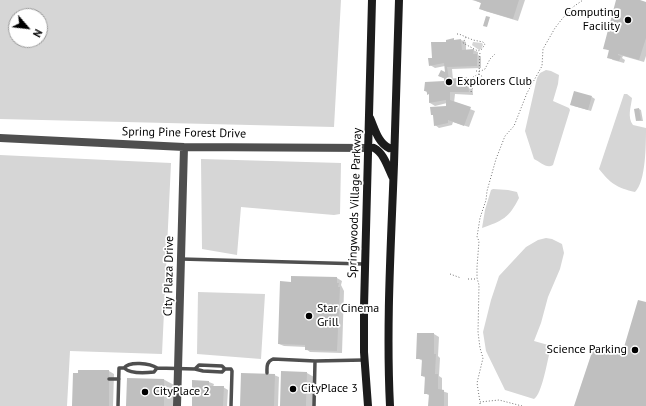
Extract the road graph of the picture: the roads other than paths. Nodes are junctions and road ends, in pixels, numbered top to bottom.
1 (372, 0) edge
2 (399, 0) edge
3 (369, 116) junction
4 (0, 138) edge
5 (184, 147) junction
6 (371, 148) junction
7 (389, 148) dead end
8 (394, 178) junction
9 (181, 259) junction
10 (365, 264) junction
11 (364, 360) junction
12 (315, 361) junction
13 (124, 368) junction
14 (157, 368) junction
15 (178, 369) junction
16 (267, 373) dead end
17 (109, 379) dead end
18 (119, 379) junction
19 (118, 406) edge
20 (177, 406) edge
21 (231, 406) edge
22 (314, 406) edge
23 (368, 406) edge
24 (390, 406) edge

1 - 3 main road, Springwoods Village Parkway
2 - 8 main road
3 - 6 main road, Springwoods Village Parkway
3 - 7 main road
4 - 5 street, Spring Pine Forest Drive
5 - 6 street, Spring Pine Forest Drive
5 - 9 street, City Plaza Drive
6 - 8 main road
6 - 10 main road, Springwoods Village Parkway
8 - 24 main road
9 - 10 lane
9 - 15 street, City Plaza Drive
10 - 11 main road, Springwoods Village Parkway
11 - 12 lane
11 - 23 main road, Springwoods Village Parkway
12 - 16 lane
12 - 22 lane
13 - 14 lane
13 - 14 lane
13 - 18 lane
14 - 15 lane
15 - 20 street, City Plaza Drive
15 - 21 lane
17 - 18 lane
18 - 19 lane

